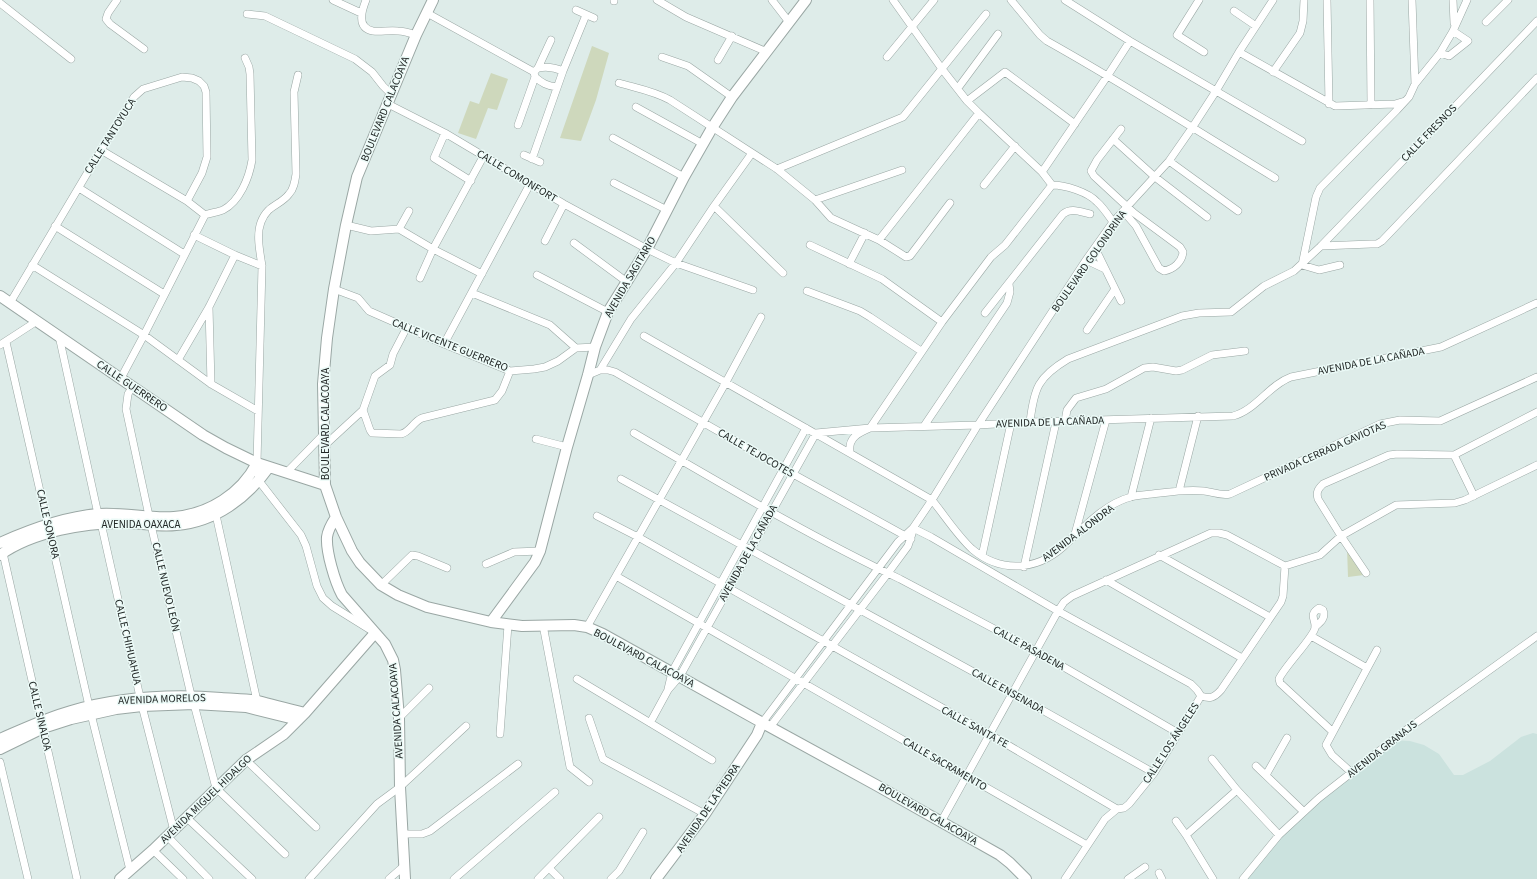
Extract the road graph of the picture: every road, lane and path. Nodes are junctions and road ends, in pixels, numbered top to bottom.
1 (117, 0) edge
2 (333, 0) edge
3 (366, 0) edge
4 (432, 0) edge
5 (657, 0) edge
6 (772, 0) edge
7 (806, 0) edge
8 (893, 0) edge
9 (934, 0) edge
10 (1011, 0) edge
11 (1065, 0) edge
12 (1199, 0) edge
13 (1273, 0) edge
14 (1304, 0) edge
15 (1327, 0) edge
16 (1370, 0) edge
17 (1412, 0) edge
18 (1454, 0) edge
19 (1467, 0) edge
20 (1506, 1) edge
21 (0, 4) edge
22 (576, 10) dead end
23 (1234, 11) dead end
24 (361, 13) junction
25 (427, 13) junction
26 (247, 14) dead end
27 (986, 14) dead end
28 (586, 15) junction
29 (594, 18) dead end
30 (1537, 21) edge
31 (789, 22) junction
32 (1486, 22) dead end
33 (1256, 26) junction
34 (912, 27) junction
35 (1453, 28) junction
36 (998, 34) dead end
37 (416, 35) junction
38 (732, 36) junction
39 (551, 40) dead end
40 (1130, 41) junction
41 (144, 49) dead end
42 (767, 52) junction
43 (1204, 52) dead end
44 (1239, 52) junction
45 (1440, 53) junction
46 (662, 57) dead end
47 (887, 57) dead end
48 (245, 58) dead end
49 (71, 59) dead end
50 (718, 60) dead end
51 (942, 69) junction
52 (563, 71) junction
53 (536, 72) junction
54 (1273, 72) junction
55 (298, 75) dead end
56 (1108, 75) junction
57 (1537, 78) edge
58 (619, 83) dead end
59 (1415, 84) junction
60 (557, 87) junction
61 (958, 88) junction
62 (1216, 91) junction
63 (732, 97) junction
64 (390, 99) junction
65 (967, 101) junction
66 (1405, 101) junction
67 (1329, 104) junction
68 (1371, 105) junction
69 (636, 107) dead end
70 (979, 114) junction
71 (1075, 124) junction
72 (518, 125) dead end
73 (712, 128) junction
74 (1192, 128) junction
75 (1121, 129) dead end
76 (445, 134) junction
77 (613, 138) dead end
78 (1112, 139) junction
79 (1302, 141) dead end
80 (703, 144) junction
81 (1015, 146) junction
82 (101, 150) junction
83 (752, 154) junction
84 (524, 155) dead end
85 (483, 157) junction
86 (532, 159) junction
87 (1170, 161) junction
88 (540, 162) dead end
89 (777, 169) junction
90 (902, 170) dead end
91 (1042, 172) junction
92 (684, 177) junction
93 (1155, 177) junction
94 (1274, 178) dead end
95 (471, 181) junction
96 (614, 183) dead end
97 (1051, 183) junction
98 (530, 184) junction
99 (984, 185) dead end
100 (78, 188) junction
101 (815, 200) junction
102 (187, 201) junction
103 (950, 203) dead end
104 (564, 204) junction
105 (714, 206) junction
106 (1125, 209) junction
107 (667, 210) junction
108 (409, 211) dead end
109 (1238, 211) dead end
110 (1090, 214) dead end
111 (205, 215) junction
112 (1207, 217) dead end
113 (1113, 222) junction
114 (346, 225) junction
115 (55, 226) junction
116 (399, 229) junction
117 (865, 233) junction
118 (194, 235) junction
119 (879, 240) junction
120 (545, 241) dead end
121 (574, 243) dead end
122 (810, 245) dead end
123 (1321, 246) junction
124 (1095, 248) junction
125 (433, 249) junction
126 (647, 250) junction
127 (184, 254) junction
128 (235, 255) junction
129 (1086, 260) junction
130 (676, 263) junction
131 (850, 264) junction
132 (32, 265) junction
133 (1302, 265) junction
134 (262, 266) junction
135 (1340, 266) dead end
136 (1105, 269) junction
137 (783, 273) dead end
138 (482, 274) junction
139 (537, 275) dead end
140 (420, 278) dead end
141 (626, 282) junction
142 (1009, 284) junction
143 (334, 289) junction
144 (1114, 289) junction
145 (753, 290) dead end
146 (807, 291) dead end
147 (472, 293) junction
148 (164, 294) junction
149 (0, 296) edge
150 (1121, 301) dead end
151 (10, 303) junction
152 (1537, 303) edge
153 (209, 307) junction
154 (608, 312) junction
155 (985, 313) dead end
156 (761, 317) dead end
157 (37, 321) junction
158 (942, 322) junction
159 (406, 327) junction
160 (1087, 330) dead end
161 (144, 335) junction
162 (59, 336) junction
163 (644, 336) dead end
164 (3, 344) edge
165 (444, 344) junction
166 (595, 347) junction
167 (576, 348) junction
168 (921, 351) junction
169 (1245, 351) dead end
170 (178, 360) junction
171 (600, 370) junction
172 (510, 371) junction
173 (588, 375) junction
174 (1537, 376) edge
175 (121, 378) junction
176 (726, 382) junction
177 (211, 384) junction
178 (133, 386) junction
179 (363, 410) junction
180 (258, 411) junction
181 (1537, 412) edge
182 (1198, 416) junction
183 (1151, 418) junction
184 (1106, 420) junction
185 (1065, 421) junction
186 (1030, 422) junction
187 (1056, 422) junction
188 (703, 423) junction
189 (1011, 423) junction
190 (978, 425) junction
191 (924, 426) junction
192 (806, 428) junction
193 (870, 428) junction
194 (816, 433) junction
195 (324, 434) junction
196 (634, 434) dead end
197 (536, 439) dead end
198 (324, 446) junction
199 (567, 447) junction
200 (850, 452) junction
201 (1454, 454) junction
202 (682, 460) junction
203 (257, 463) junction
204 (1537, 465) edge
205 (269, 467) junction
206 (784, 469) junction
207 (287, 472) junction
208 (793, 474) junction
209 (620, 479) dead end
210 (259, 481) junction
211 (325, 484) junction
212 (1178, 491) junction
213 (1474, 496) junction
214 (1131, 497) junction
215 (659, 500) junction
216 (932, 500) junction
217 (763, 507) junction
218 (772, 512) junction
219 (216, 515) junction
220 (597, 516) dead end
221 (336, 517) junction
222 (100, 518) junction
223 (150, 521) junction
224 (49, 528) junction
225 (913, 528) junction
226 (1075, 534) junction
227 (904, 535) junction
228 (1341, 536) junction
229 (638, 537) junction
230 (911, 539) junction
231 (0, 543) edge
232 (741, 546) junction
233 (540, 551) junction
234 (750, 551) junction
235 (1, 554) edge
236 (982, 556) junction
237 (1159, 556) junction
238 (486, 564) dead end
239 (1285, 566) junction
240 (1024, 567) junction
241 (447, 568) dead end
242 (878, 569) junction
243 (1366, 572) dead end
244 (888, 573) junction
245 (616, 576) junction
246 (1106, 580) junction
247 (721, 583) junction
248 (381, 585) junction
249 (729, 588) junction
250 (850, 605) junction
251 (860, 610) junction
252 (1058, 610) junction
253 (1270, 617) junction
254 (491, 622) junction
255 (699, 623) junction
256 (508, 625) junction
257 (543, 625) junction
258 (587, 627) junction
259 (707, 627) junction
260 (1315, 627) dead end
261 (375, 633) junction
262 (1311, 636) junction
263 (1537, 636) edge
264 (822, 642) junction
265 (831, 647) junction
266 (1378, 650) dead end
267 (1036, 651) junction
268 (1242, 658) junction
269 (1367, 668) junction
270 (676, 674) junction
271 (794, 678) junction
272 (577, 679) dead end
273 (803, 683) junction
274 (429, 688) dead end
275 (1012, 693) junction
276 (1201, 696) junction
277 (192, 700) junction
278 (257, 701) junction
279 (141, 702) junction
280 (90, 710) junction
281 (301, 717) junction
282 (399, 718) junction
283 (589, 718) dead end
284 (650, 723) junction
285 (43, 725) junction
286 (766, 725) junction
287 (466, 726) dead end
288 (1332, 732) junction
289 (1178, 733) junction
290 (500, 734) dead end
291 (990, 734) junction
292 (1287, 738) dead end
293 (0, 739) edge
294 (0, 749) edge
295 (1212, 759) dead end
296 (246, 760) junction
297 (712, 760) dead end
298 (0, 762) edge
299 (518, 764) dead end
300 (1256, 766) dead end
301 (1154, 773) junction
302 (1352, 773) junction
303 (1266, 775) junction
304 (966, 776) junction
305 (589, 782) dead end
306 (400, 787) junction
307 (216, 788) junction
308 (1237, 790) junction
309 (555, 792) dead end
310 (1117, 809) junction
311 (1303, 811) junction
312 (705, 814) junction
313 (599, 817) dead end
314 (187, 818) junction
315 (1176, 821) dead end
316 (941, 822) junction
317 (316, 827) dead end
318 (643, 832) dead end
319 (171, 834) junction
320 (403, 834) junction
321 (1186, 834) junction
322 (1279, 835) junction
323 (1087, 845) junction
324 (153, 850) junction
325 (284, 854) dead end
326 (404, 866) junction
327 (1145, 867) dead end
328 (549, 868) junction
329 (130, 870) junction
330 (661, 878) edge
331 (28, 879) edge
332 (77, 879) edge
333 (120, 879) edge
334 (183, 879) edge
335 (208, 879) edge
336 (252, 879) edge
337 (309, 879) edge
338 (389, 879) edge
339 (405, 879) edge
340 (454, 879) edge
341 (538, 879) edge
342 (560, 879) edge
343 (611, 879) edge
344 (1026, 879) edge
345 (1065, 879) edge
346 (1128, 879) edge
347 (1213, 879) edge
348 (1242, 879) edge

1 - 41 street
2 - 24 street
3 - 24 street
4 - 25 street, BOULEVARD CALACOAYA
5 - 38 street
6 - 31 street
7 - 31 street, AVENIDA SAGITARIO
8 - 34 street
9 - 34 street
10 - 56 street
11 - 40 street
12 - 43 street
13 - 33 street, BOULEVARD GOLONDRINA
14 - 54 street
15 - 67 street
16 - 68 street
17 - 59 street
18 - 35 street
19 - 35 street
20 - 32 street
21 - 49 street
22 - 28 street
23 - 33 street
24 - 37 street
25 - 37 street, BOULEVARD CALACOAYA
25 - 53 street
26 - 64 street, CALLE COMONFORT
27 - 51 street
28 - 29 street
28 - 52 street
30 - 123 street, CALLE FRESNOS
31 - 42 street, AVENIDA SAGITARIO
33 - 44 street, BOULEVARD GOLONDRINA
34 - 47 street
34 - 51 street
35 - 45 street
35 - 45 street
36 - 61 street
37 - 64 street, BOULEVARD CALACOAYA
38 - 42 street
38 - 50 street
39 - 53 street
40 - 56 street
40 - 62 street
42 - 63 street, AVENIDA SAGITARIO
44 - 54 street
44 - 62 street, BOULEVARD GOLONDRINA
45 - 59 street
46 - 63 street
48 - 111 street
51 - 61 street
51 - 89 street
52 - 53 street
52 - 60 street
53 - 60 street
53 - 72 street
54 - 67 street
55 - 134 street
56 - 71 street
56 - 74 street
57 - 123 street
58 - 73 street
59 - 66 street
60 - 86 street
61 - 65 street
62 - 74 street, BOULEVARD GOLONDRINA
62 - 79 street
63 - 73 street, AVENIDA SAGITARIO
64 - 76 street, CALLE COMONFORT
64 - 114 street, BOULEVARD CALACOAYA
65 - 70 street
65 - 71 street
66 - 68 street
66 - 133 street
67 - 68 street
69 - 80 street
70 - 81 street
70 - 119 street
71 - 91 street
73 - 80 street, AVENIDA SAGITARIO
73 - 83 street
74 - 87 street, BOULEVARD GOLONDRINA
74 - 94 street
75 - 78 street
76 - 85 street, CALLE COMONFORT
76 - 95 street
77 - 92 street
78 - 93 street
78 - 106 street
80 - 92 street, AVENIDA SAGITARIO
81 - 91 street
81 - 99 street
82 - 100 street, CALLE TANTOYUCA
82 - 102 street
82 - 102 street, CALLE TANTOYUCA
83 - 89 street
83 - 105 street
84 - 86 street
85 - 95 street
85 - 98 street, CALLE COMONFORT
86 - 88 street
87 - 93 street, BOULEVARD GOLONDRINA
87 - 109 street
89 - 101 street
90 - 101 street
91 - 97 street
92 - 107 street, AVENIDA SAGITARIO
93 - 106 street, BOULEVARD GOLONDRINA
93 - 112 street
95 - 125 street
96 - 107 street
97 - 113 street
97 - 158 street
98 - 104 street, CALLE COMONFORT
98 - 138 street
100 - 115 street, CALLE TANTOYUCA
100 - 127 street
101 - 117 street
102 - 111 street
103 - 119 street
104 - 120 street
104 - 126 street, CALLE COMONFORT
105 - 130 street
105 - 137 street
106 - 106 street
106 - 113 street, BOULEVARD GOLONDRINA
107 - 126 street, AVENIDA SAGITARIO
108 - 116 street
110 - 142 street
111 - 118 street
113 - 124 street, BOULEVARD GOLONDRINA
114 - 116 street
114 - 143 street, BOULEVARD CALACOAYA
115 - 132 street, CALLE TANTOYUCA
115 - 148 street
116 - 125 street
117 - 119 street
117 - 131 street
118 - 127 street
118 - 128 street
121 - 141 street
122 - 131 street
123 - 133 street, CALLE FRESNOS
124 - 129 street, BOULEVARD GOLONDRINA
124 - 136 street
125 - 138 street
125 - 140 street
126 - 130 street, CALLE COMONFORT
126 - 141 street, AVENIDA SAGITARIO
127 - 148 street
128 - 134 street
128 - 153 street
129 - 136 street
129 - 190 street, BOULEVARD GOLONDRINA
130 - 145 street, CALLE COMONFORT
130 - 171 street
131 - 158 street
132 - 151 street, CALLE TANTOYUCA
132 - 161 street
133 - 135 street
133 - 186 street, CALLE FRESNOS
134 - 180 street
136 - 144 street
138 - 147 street
139 - 154 street
141 - 154 street, AVENIDA SAGITARIO
142 - 155 street
142 - 191 street
143 - 159 street, CALLE VICENTE GUERRERO
143 - 195 street, BOULEVARD CALACOAYA
144 - 150 street
144 - 160 street
146 - 168 street
147 - 165 street
147 - 167 street
148 - 161 street
149 - 151 street, CALLE GUERRERO
151 - 157 street, CALLE GUERRERO
152 - 182 street, AVENIDA DE LA CAÑADA
153 - 170 street
153 - 177 street
154 - 166 street, AVENIDA SAGITARIO
156 - 176 street
157 - 162 street, CALLE GUERRERO
157 - 164 street
158 - 168 street
159 - 165 street, CALLE VICENTE GUERRERO
159 - 179 street
161 - 170 street
161 - 175 street
162 - 175 street, CALLE GUERRERO
162 - 222 street, CALLE CHIHUAHUA
163 - 176 street
164 - 224 street, CALLE SONORA
165 - 172 street, CALLE VICENTE GUERRERO
166 - 167 street
166 - 173 street, AVENIDA SAGITARIO
167 - 172 street, CALLE VICENTE GUERRERO
168 - 193 street
169 - 185 street
170 - 177 street
171 - 173 street
171 - 188 street, CALLE TEJOCOTES
172 - 179 street
173 - 199 street, AVENIDA SAGITARIO
174 - 212 street, PRIVADA CERRADA GAVIOTAS
175 - 178 street, CALLE GUERRERO
176 - 188 street
176 - 192 street
177 - 180 street
178 - 203 street, CALLE GUERRERO
178 - 223 street, CALLE NUEVO LEÓN
179 - 198 street
180 - 203 street
181 - 201 street
182 - 183 street, AVENIDA DE LA CAÑADA
182 - 212 street
183 - 184 street, AVENIDA DE LA CAÑADA
183 - 214 street
184 - 185 street, AVENIDA DE LA CAÑADA
184 - 226 street
185 - 187 street, AVENIDA DE LA CAÑADA
186 - 187 street, AVENIDA DE LA CAÑADA
186 - 189 street, AVENIDA DE LA CAÑADA
187 - 240 street
188 - 202 street
188 - 206 street, CALLE TEJOCOTES
189 - 190 street, AVENIDA DE LA CAÑADA
189 - 236 street
190 - 191 street, AVENIDA DE LA CAÑADA
190 - 216 street, BOULEVARD GOLONDRINA
191 - 193 street, AVENIDA DE LA CAÑADA
192 - 194 street
192 - 206 street, AVENIDA DE LA CAÑADA
193 - 194 street, AVENIDA DE LA CAÑADA
193 - 200 street
194 - 200 street
194 - 208 street, AVENIDA DE LA CAÑADA
195 - 198 street, BOULEVARD CALACOAYA
195 - 207 street
196 - 202 street, CALLE PASADENA
197 - 199 street
198 - 211 street, BOULEVARD CALACOAYA
199 - 233 street, AVENIDA SAGITARIO
200 - 216 street
201 - 213 street
201 - 228 street
202 - 215 street
202 - 217 street, CALLE PASADENA
203 - 205 street, CALLE GUERRERO
203 - 210 street
203 - 223 street, AVENIDA OAXACA
204 - 213 street
205 - 207 street, CALLE GUERRERO
205 - 210 street, AVENIDA OAXACA
206 - 208 street, CALLE TEJOCOTES
206 - 217 street, AVENIDA DE LA CAÑADA
207 - 211 street, CALLE GUERRERO
208 - 218 street, AVENIDA DE LA CAÑADA
208 - 227 street, CALLE TEJOCOTES
209 - 215 street, CALLE ENSENADA
210 - 219 street, AVENIDA OAXACA
210 - 261 street
211 - 221 street, BOULEVARD CALACOAYA
212 - 214 street, AVENIDA ALONDRA
213 - 228 street
214 - 226 street, AVENIDA ALONDRA
215 - 229 street
215 - 232 street, CALLE ENSENADA
216 - 225 street, BOULEVARD GOLONDRINA
216 - 236 street, AVENIDA ALONDRA
217 - 218 street, CALLE PASADENA
217 - 232 street, AVENIDA DE LA CAÑADA
218 - 234 street, AVENIDA DE LA CAÑADA
218 - 242 street, CALLE PASADENA
219 - 223 street, AVENIDA OAXACA
219 - 278 street
220 - 229 street, CALLE SANTA FE
221 - 248 street, BOULEVARD CALACOAYA
221 - 261 street, AVENIDA CALACOAYA
222 - 223 street, AVENIDA OAXACA
222 - 224 street, AVENIDA OAXACA
222 - 279 street, CALLE CHIHUAHUA
223 - 277 street, CALLE NUEVO LEÓN
224 - 231 street, AVENIDA OAXACA
224 - 235 street, AVENIDA OAXACA
224 - 280 street, CALLE SONORA
225 - 227 street, BOULEVARD GOLONDRINA
225 - 230 street, BOULEVARD GOLONDRINA
225 - 252 street
226 - 240 street, AVENIDA ALONDRA
227 - 230 street, CALLE TEJOCOTES
227 - 242 street, BOULEVARD GOLONDRINA
228 - 239 street
228 - 243 street
229 - 245 street
229 - 247 street, CALLE SANTA FE
230 - 244 street, BOULEVARD GOLONDRINA
232 - 234 street, CALLE ENSENADA
232 - 247 street, AVENIDA DE LA CAÑADA
233 - 238 street
233 - 254 street, AVENIDA SAGITARIO
234 - 249 street, AVENIDA DE LA CAÑADA
234 - 250 street, CALLE ENSENADA
235 - 285 street, CALLE SINALOA
236 - 240 street, AVENIDA ALONDRA
237 - 239 street
237 - 246 street
237 - 253 street
239 - 253 street, CALLE LOS ÁNGELES
241 - 248 street
242 - 244 street, CALLE PASADENA
242 - 250 street, BOULEVARD GOLONDRINA
244 - 251 street, BOULEVARD GOLONDRINA
244 - 267 street, CALLE PASADENA
245 - 255 street, CALLE SACRAMENTO
245 - 258 street
246 - 252 street
246 - 268 street
247 - 249 street, CALLE SANTA FE
247 - 255 street, AVENIDA DE LA CAÑADA
248 - 254 street, BOULEVARD CALACOAYA
249 - 259 street, AVENIDA DE LA CAÑADA
249 - 264 street, CALLE SANTA FE
250 - 251 street, CALLE ENSENADA
250 - 264 street, BOULEVARD GOLONDRINA
251 - 265 street, BOULEVARD GOLONDRINA
251 - 275 street, CALLE ENSENADA
252 - 267 street
252 - 276 street
253 - 268 street, CALLE LOS ÁNGELES
254 - 256 street, BOULEVARD CALACOAYA
255 - 259 street, CALLE SACRAMENTO
255 - 270 street, AVENIDA DE LA CAÑADA
256 - 257 street, BOULEVARD CALACOAYA
256 - 290 street
257 - 258 street, BOULEVARD CALACOAYA
257 - 305 street
258 - 270 street, BOULEVARD CALACOAYA
259 - 270 street, AVENIDA DE LA CAÑADA
259 - 271 street, CALLE SACRAMENTO
260 - 262 street
261 - 281 street, AVENIDA MIGUEL HIDALGO
261 - 282 street, AVENIDA CALACOAYA
262 - 269 street
262 - 288 street
263 - 302 street, AVENIDA GRANAJS
264 - 265 street, CALLE SANTA FE
264 - 271 street, BOULEVARD GOLONDRINA
265 - 273 street, BOULEVARD GOLONDRINA
265 - 291 street, CALLE SANTA FE
266 - 269 street
267 - 275 street
267 - 289 street, CALLE PASADENA
268 - 276 street, CALLE LOS ÁNGELES
269 - 288 street
270 - 284 street
270 - 286 street, BOULEVARD CALACOAYA
271 - 273 street, CALLE SACRAMENTO
271 - 286 street, BOULEVARD GOLONDRINA
272 - 284 street
273 - 286 street, BOULEVARD GOLONDRINA
273 - 304 street, CALLE SACRAMENTO
274 - 282 street
275 - 291 street
275 - 301 street, CALLE ENSENADA
276 - 289 street, CALLE LOS ÁNGELES
277 - 278 street, AVENIDA MORELOS
277 - 279 street, AVENIDA MORELOS
277 - 281 street, AVENIDA MORELOS
277 - 307 street, CALLE NUEVO LEÓN
278 - 281 street, AVENIDA MORELOS
279 - 280 street, AVENIDA MORELOS
279 - 319 street, CALLE CHIHUAHUA
280 - 285 street, AVENIDA MORELOS
280 - 329 street, CALLE SONORA
281 - 296 street, AVENIDA MIGUEL HIDALGO
282 - 306 street, AVENIDA CALACOAYA
283 - 312 street
284 - 297 street
285 - 293 street, AVENIDA MORELOS
285 - 294 street, AVENIDA MORELOS
285 - 332 street, CALLE SINALOA
286 - 312 street, AVENIDA DE LA PIEDRA
286 - 316 street, BOULEVARD CALACOAYA
287 - 306 street
288 - 302 street
289 - 301 street, CALLE LOS ÁNGELES
291 - 304 street
291 - 310 street, CALLE SANTA FE
292 - 303 street
295 - 308 street
296 - 307 street, AVENIDA MIGUEL HIDALGO
296 - 317 street
298 - 331 street
299 - 320 street
300 - 303 street
301 - 310 street, CALLE LOS ÁNGELES
302 - 311 street, AVENIDA GRANAJS
303 - 311 street
304 - 316 street
304 - 323 street, CALLE SACRAMENTO
306 - 320 street, AVENIDA CALACOAYA
306 - 337 street
307 - 314 street, AVENIDA MIGUEL HIDALGO
307 - 325 street
308 - 321 street
308 - 322 street
309 - 340 street
310 - 323 street, CALLE LOS ÁNGELES
311 - 322 street, AVENIDA GRANAJS
312 - 330 street, AVENIDA DE LA PIEDRA
313 - 328 street
314 - 319 street, AVENIDA MIGUEL HIDALGO
314 - 336 street
315 - 321 street
316 - 344 street, BOULEVARD CALACOAYA
318 - 343 street
319 - 324 street, AVENIDA MIGUEL HIDALGO
319 - 335 street
320 - 326 street, AVENIDA CALACOAYA
321 - 347 street
322 - 348 street, AVENIDA GRANAJS
323 - 345 street, CALLE LOS ÁNGELES
324 - 329 street, AVENIDA MIGUEL HIDALGO
324 - 334 street
326 - 338 street
326 - 339 street, AVENIDA CALACOAYA
327 - 346 street
328 - 341 street
328 - 342 street
329 - 333 street, AVENIDA MIGUEL HIDALGO

